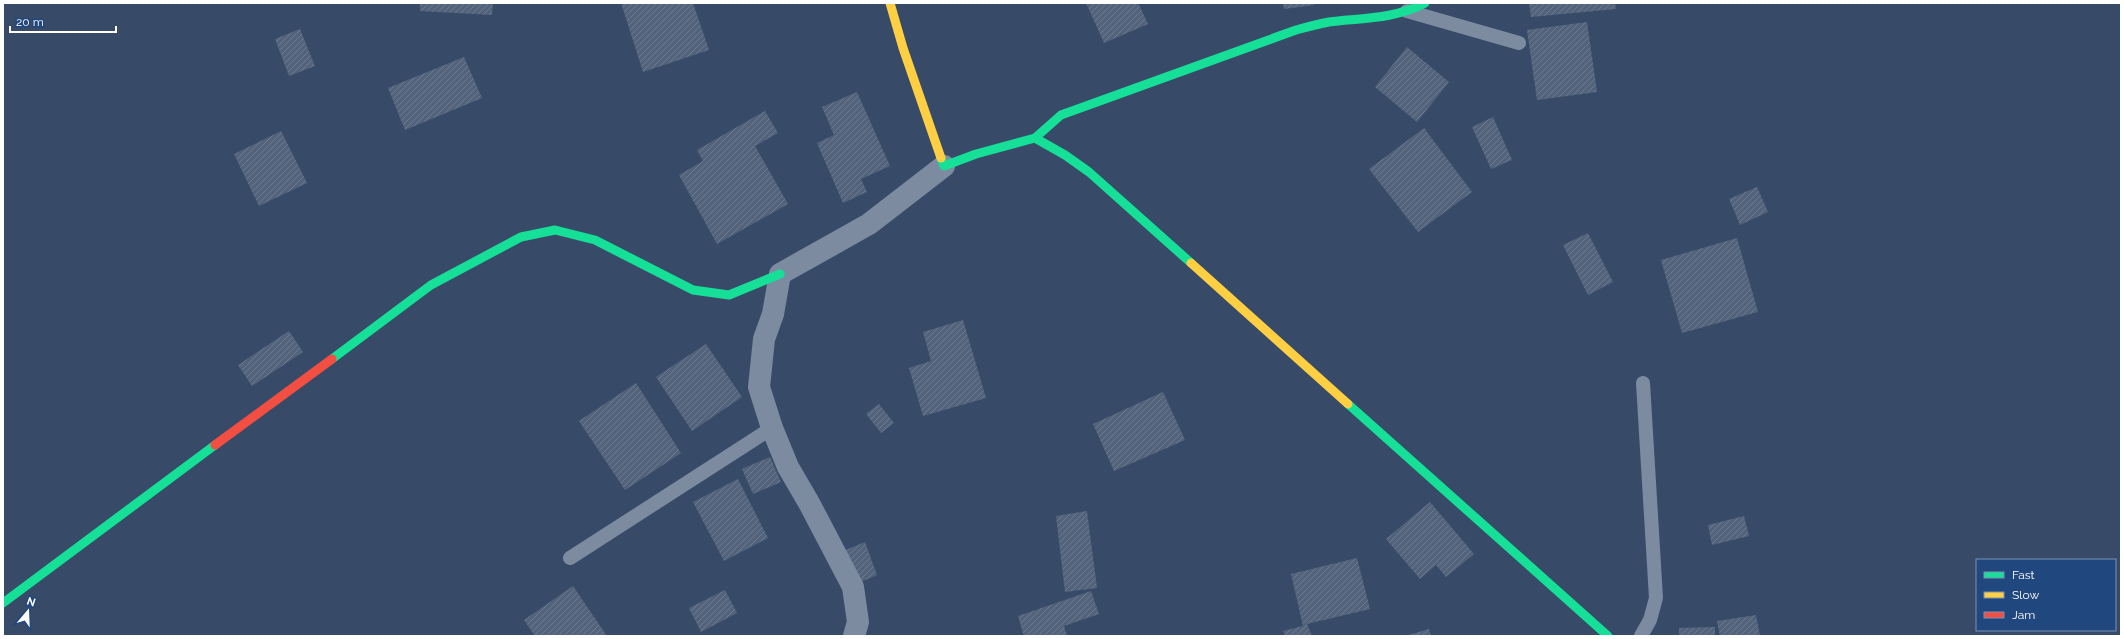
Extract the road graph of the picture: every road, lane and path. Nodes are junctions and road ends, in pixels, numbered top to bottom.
1 (890, 3) edge
2 (1425, 3) edge
3 (1406, 11) junction
4 (1519, 43) dead end
5 (1035, 138) junction
6 (944, 166) junction
7 (780, 274) junction
8 (1643, 383) dead end
9 (772, 428) junction
10 (570, 558) dead end
11 (3, 603) edge
12 (853, 636) edge
13 (1608, 636) edge
14 (1641, 636) edge

1 - 6 street
2 - 3 street
3 - 4 lane
3 - 5 street
5 - 6 street
5 - 13 street
6 - 7 street
7 - 9 street
7 - 11 street
8 - 14 lane
9 - 10 lane
9 - 12 street

